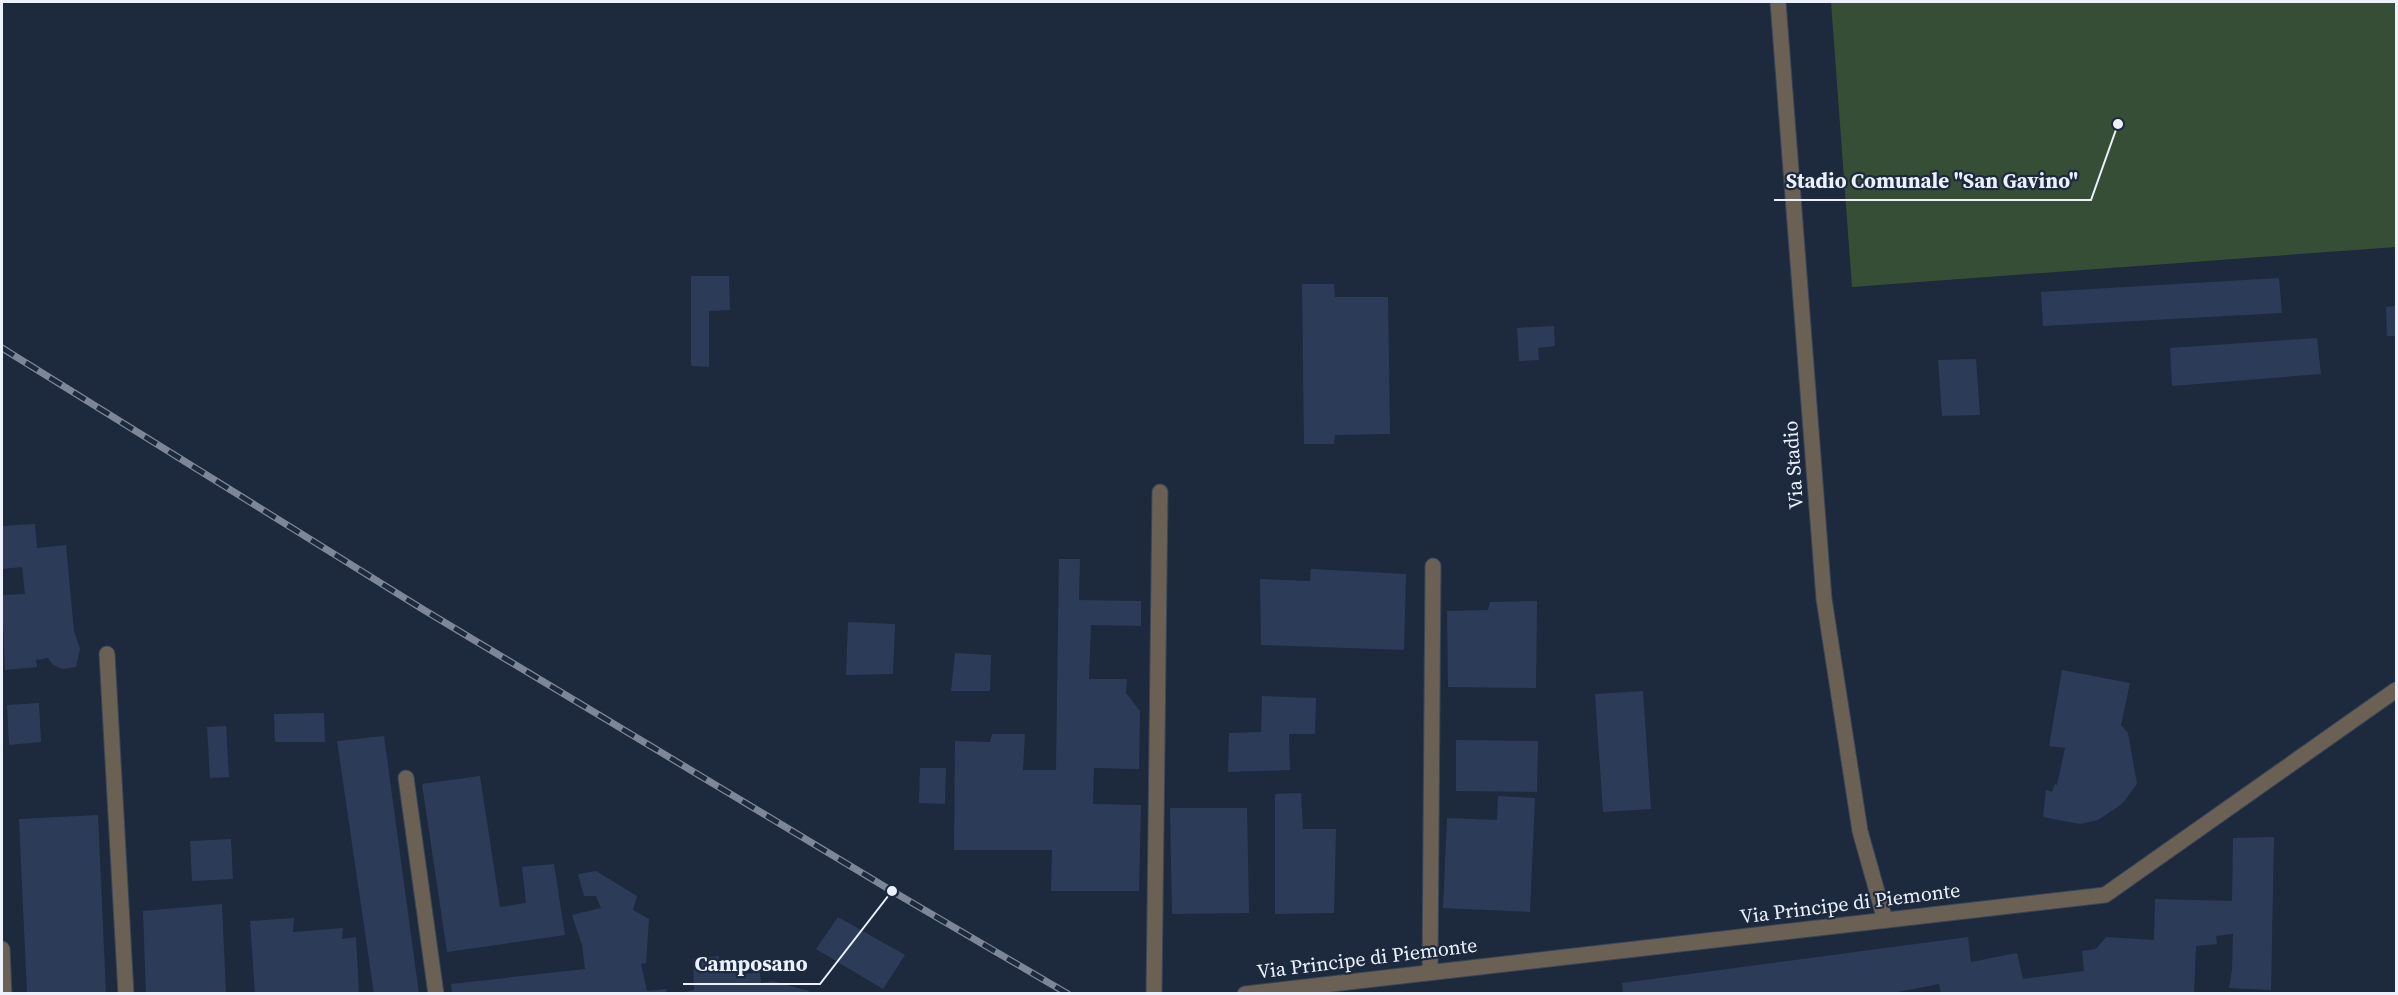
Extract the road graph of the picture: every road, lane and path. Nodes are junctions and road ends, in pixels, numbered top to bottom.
1 (1778, 2) edge
2 (1160, 492) dead end
3 (1433, 566) dead end
4 (106, 654) dead end
5 (2397, 690) edge
6 (406, 778) dead end
7 (1885, 920) junction
8 (2, 949) edge
9 (1430, 972) junction
10 (4, 993) edge
11 (126, 993) edge
12 (436, 993) edge
13 (1154, 993) edge
14 (1245, 993) edge

1 - 7 street, Via Stadio
2 - 13 street
3 - 9 street
4 - 11 street
5 - 7 street, Via Principe di Piemonte
6 - 12 street
7 - 9 street, Via Principe di Piemonte
8 - 10 street
9 - 14 street, Via Principe di Piemonte

